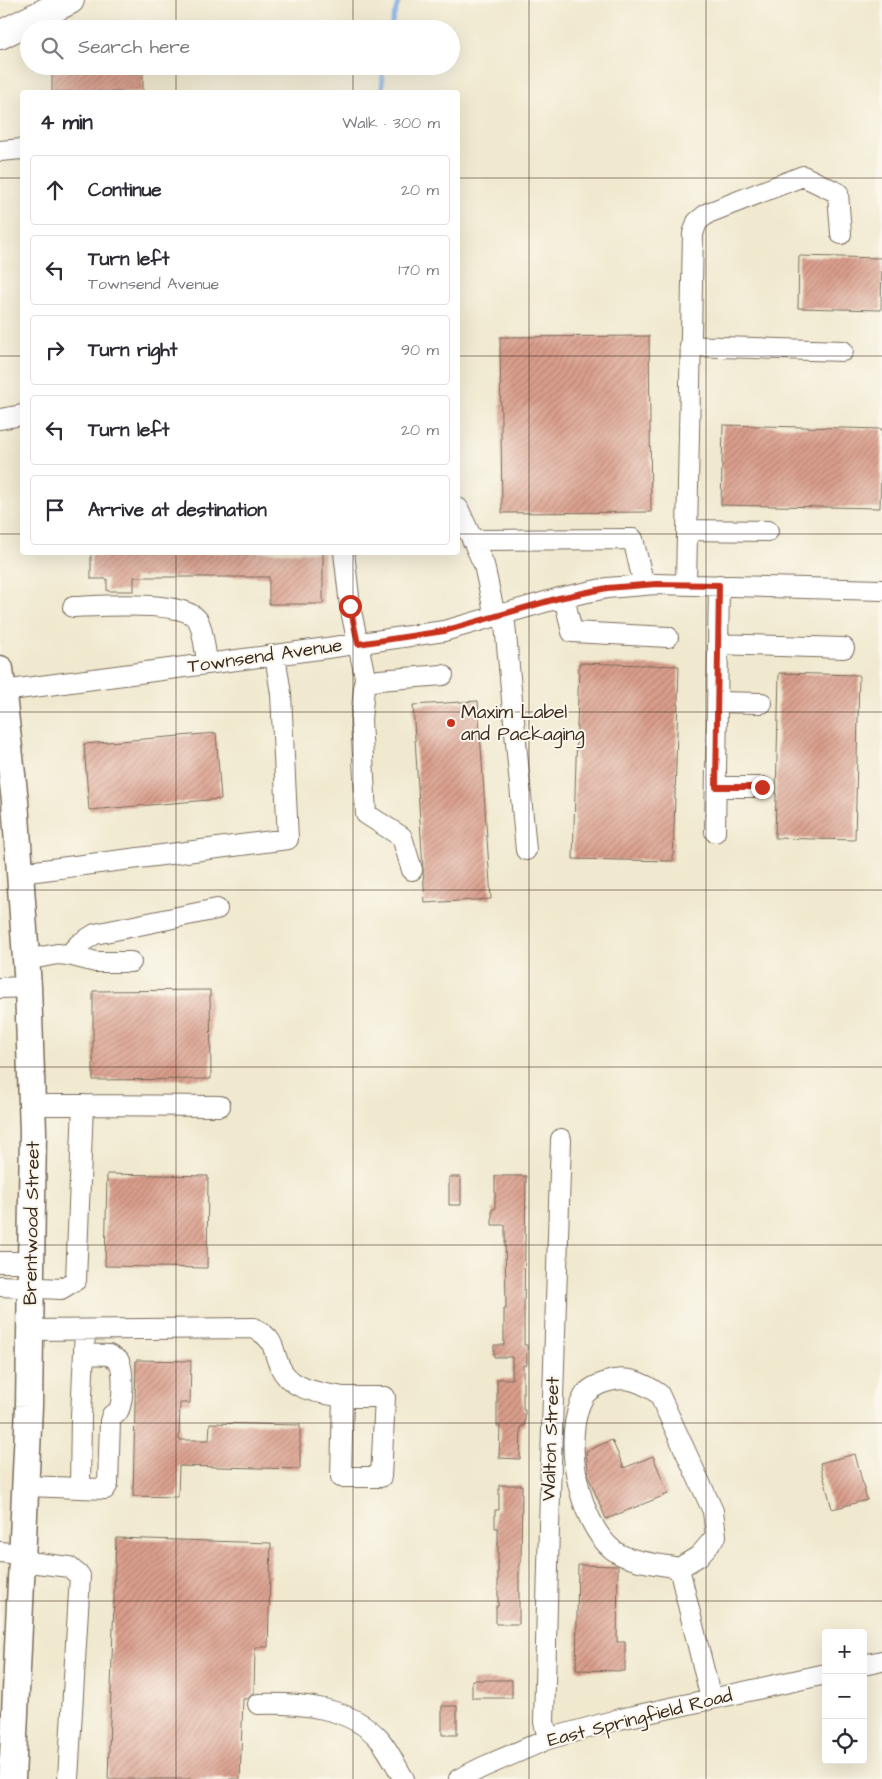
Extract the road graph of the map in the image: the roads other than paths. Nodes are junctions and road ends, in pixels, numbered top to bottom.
1 (70, 0) edge
2 (30, 20) edge
3 (20, 25) edge
4 (0, 35) edge
5 (20, 149) edge
6 (0, 151) edge
7 (841, 234) dead end
8 (690, 346) junction
9 (843, 351) dead end
10 (20, 415) edge
11 (0, 419) edge
12 (460, 513) edge
13 (687, 530) junction
14 (768, 531) dead end
15 (472, 540) junction
16 (344, 555) edge
17 (686, 584) junction
18 (644, 585) junction
19 (719, 585) junction
20 (882, 590) edge
21 (564, 597) junction
22 (73, 607) dead end
23 (500, 615) junction
24 (668, 637) dead end
25 (358, 644) junction
26 (718, 644) junction
27 (844, 648) dead end
28 (275, 655) junction
29 (208, 664) junction
30 (443, 675) dead end
31 (1, 680) edge
32 (364, 683) junction
33 (717, 702) junction
34 (762, 703) dead end
35 (716, 787) junction
36 (762, 787) dead end
37 (715, 832) dead end
38 (526, 850) dead end
39 (412, 870) dead end
40 (20, 873) junction
41 (217, 909) dead end
42 (69, 955) junction
43 (26, 960) junction
44 (131, 962) dead end
45 (28, 987) junction
46 (0, 988) edge
47 (32, 1104) junction
48 (83, 1105) junction
49 (220, 1106) dead end
50 (561, 1139) dead end
51 (0, 1262) edge
52 (31, 1274) junction
53 (0, 1286) edge
54 (30, 1330) junction
55 (84, 1330) junction
56 (84, 1354) junction
57 (343, 1397) dead end
58 (25, 1486) junction
59 (80, 1488) junction
60 (14, 1556) edge
61 (679, 1568) junction
62 (882, 1661) edge
63 (867, 1664) edge
64 (822, 1675) edge
65 (711, 1699) junction
66 (258, 1704) dead end
67 (548, 1739) junction
68 (12, 1779) edge
69 (68, 1779) edge
70 (404, 1779) edge
71 (459, 1779) edge

1 - 2 highway
3 - 4 highway
5 - 6 street
7 - 8 street
8 - 9 street
8 - 13 street
10 - 11 street
12 - 15 street
13 - 14 street
13 - 17 street
15 - 18 street
15 - 23 street
16 - 25 street
17 - 18 street, Townsend Avenue
17 - 19 street, Townsend Avenue
18 - 21 street, Townsend Avenue
19 - 20 street, Townsend Avenue
19 - 26 street
21 - 23 street, Townsend Avenue
21 - 24 street
22 - 29 street
23 - 25 street, Townsend Avenue
23 - 38 street
25 - 28 street, Townsend Avenue
25 - 32 street
26 - 27 street
26 - 33 street
28 - 29 street, Townsend Avenue
28 - 40 street
29 - 31 street, Townsend Avenue
30 - 32 street
31 - 40 main road, Brentwood Street
32 - 39 street
33 - 34 street
33 - 35 street
35 - 36 street
35 - 37 street
40 - 43 main road, Brentwood Street
41 - 42 street
42 - 43 street
42 - 44 street
43 - 45 main road, Brentwood Street
45 - 46 street
45 - 47 main road, Brentwood Street
47 - 48 street
47 - 52 main road, Brentwood Street
48 - 49 street
48 - 52 street
50 - 67 street, Walton Street
51 - 52 street
52 - 53 street
52 - 54 main road, Brentwood Street
54 - 55 street
54 - 58 main road, Brentwood Street
55 - 56 street
55 - 57 street
56 - 59 street
56 - 59 street
58 - 59 street
58 - 60 main road, Brentwood Street
60 - 68 main road, Brentwood Street
60 - 69 street
61 - 61 street
61 - 65 street
62 - 63 street
64 - 65 street, East Springfield Road
65 - 67 street, East Springfield Road
66 - 70 street
67 - 71 street, East Springfield Road

